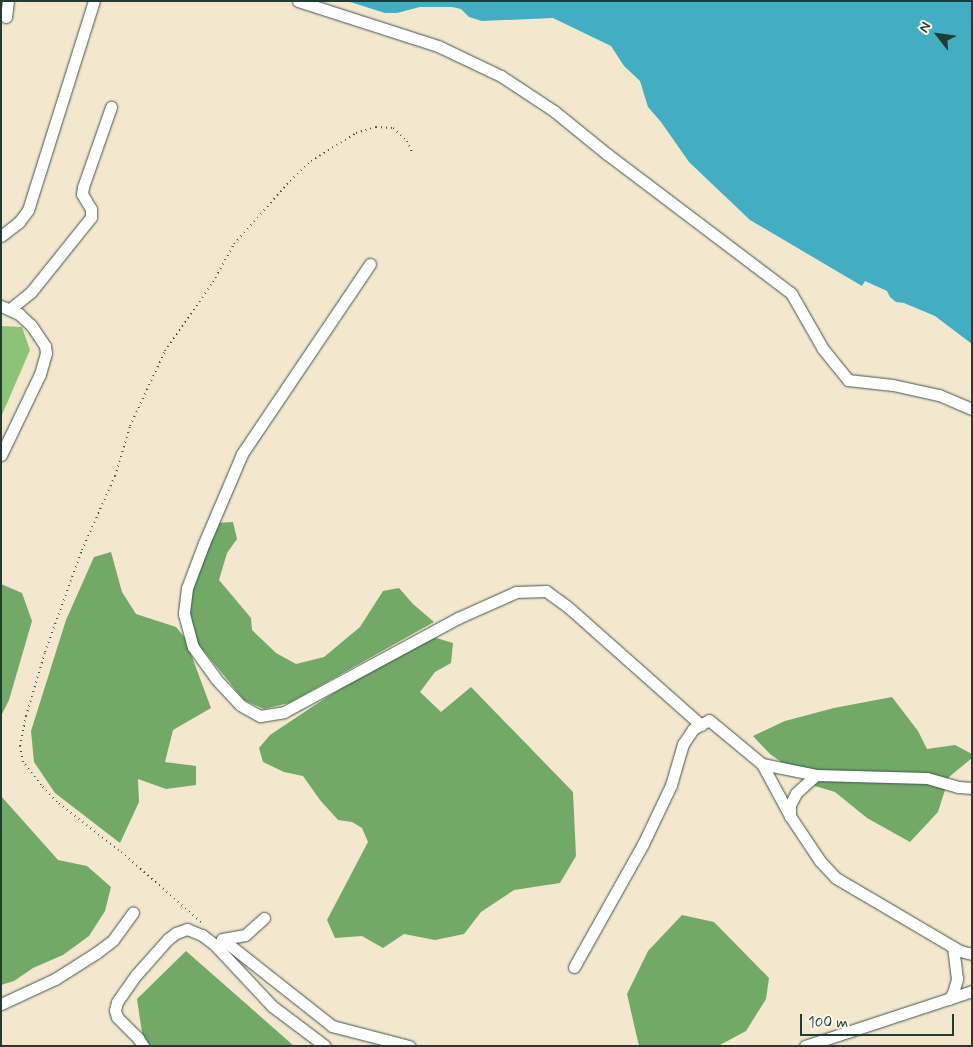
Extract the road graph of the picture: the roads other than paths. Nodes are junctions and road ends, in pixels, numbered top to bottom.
1 (8, 1) edge
2 (94, 1) edge
3 (298, 1) edge
4 (6, 17) dead end
5 (111, 107) dead end
6 (1, 236) edge
7 (370, 264) dead end
8 (6, 308) edge
9 (972, 409) edge
10 (1, 455) edge
11 (701, 725) junction
12 (762, 764) junction
13 (816, 776) junction
14 (972, 788) edge
15 (790, 816) junction
16 (133, 912) dead end
17 (264, 918) dead end
18 (953, 948) junction
19 (972, 954) edge
20 (574, 967) dead end
21 (972, 990) edge
22 (949, 999) junction
23 (1, 1004) edge
24 (143, 1046) edge
25 (325, 1046) edge
26 (409, 1046) edge
27 (805, 1046) edge

1 - 4 street
2 - 6 street
3 - 9 street
5 - 8 street
7 - 11 street
8 - 10 street
11 - 12 street
11 - 20 street
12 - 13 street
12 - 15 street
13 - 14 street
13 - 15 street
15 - 18 street
16 - 23 street
17 - 26 street
18 - 19 street
18 - 22 street
21 - 22 street
22 - 27 street
24 - 25 street

